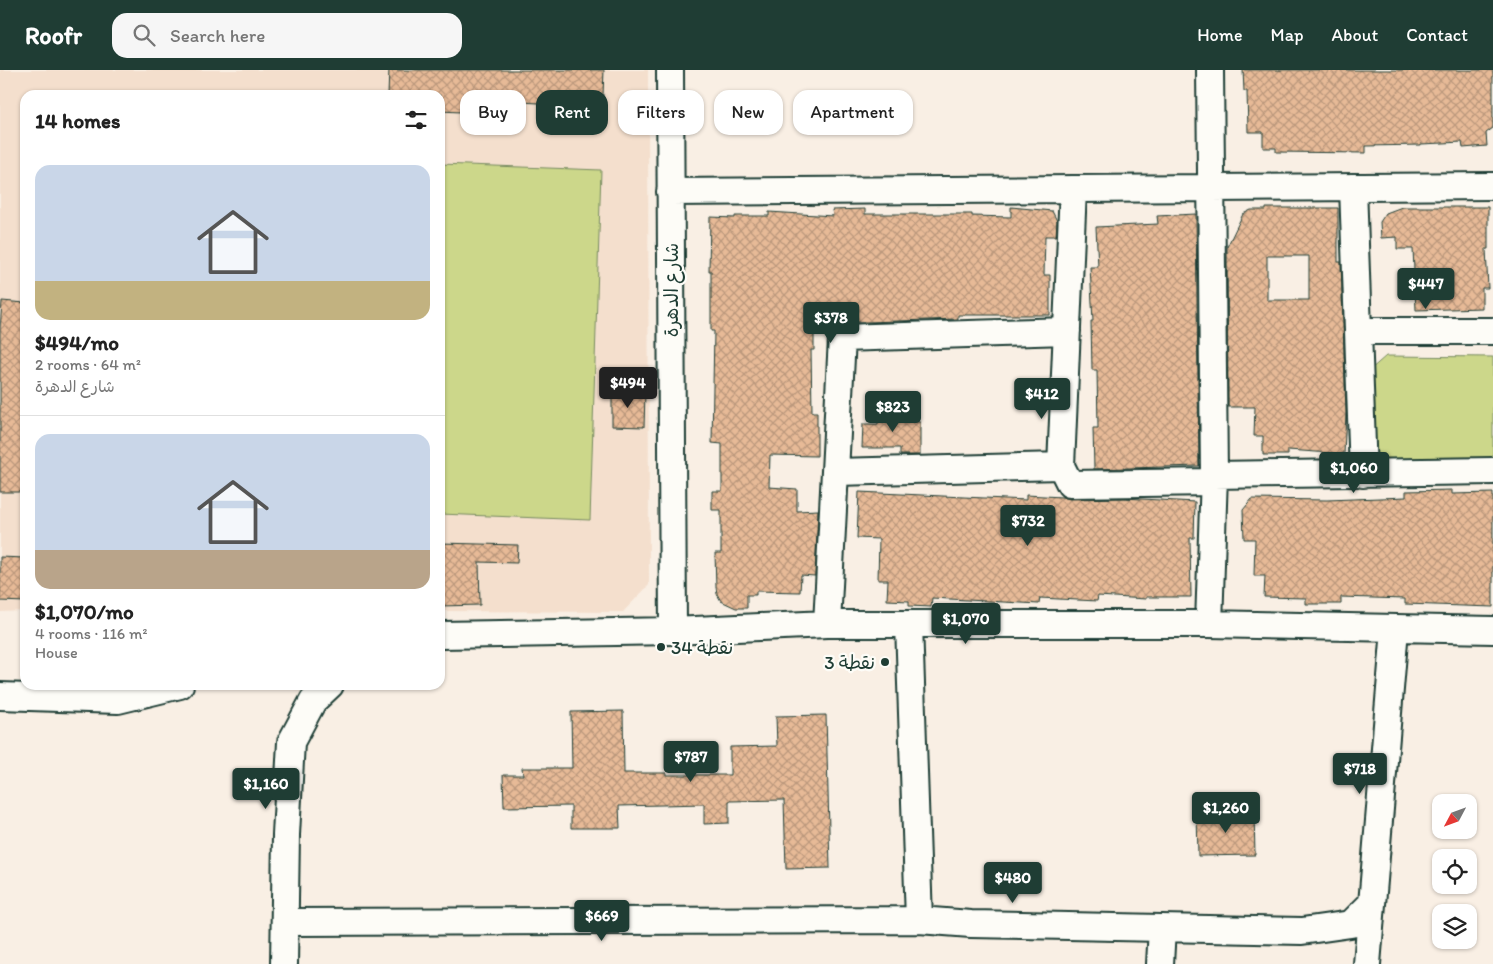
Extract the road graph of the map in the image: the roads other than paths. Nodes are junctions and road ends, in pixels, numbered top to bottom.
1 (670, 70) edge
2 (1210, 70) edge
3 (1493, 186) edge
4 (1353, 187) junction
5 (1210, 188) junction
6 (1073, 189) junction
7 (670, 192) junction
8 (1067, 331) junction
9 (1358, 331) junction
10 (1493, 331) edge
11 (1061, 466) junction
12 (1493, 471) edge
13 (836, 472) junction
14 (1363, 474) junction
15 (1214, 479) junction
16 (827, 624) junction
17 (909, 624) junction
18 (1209, 624) junction
19 (1396, 629) junction
20 (1493, 630) edge
21 (673, 631) junction
22 (445, 635) edge
23 (159, 690) edge
24 (325, 690) edge
25 (0, 696) edge
26 (1372, 903) junction
27 (919, 920) junction
28 (285, 922) junction
29 (1162, 928) junction
30 (284, 964) edge
31 (1160, 964) edge
32 (1366, 964) edge

1 - 7 street, شارع الدهرة
2 - 5 street
3 - 4 street
4 - 5 street
4 - 9 street
5 - 6 street
5 - 15 street
6 - 7 street
6 - 8 street
7 - 21 street, شارع الدهرة
8 - 11 street
8 - 13 street
9 - 10 street
9 - 14 street
11 - 13 street
11 - 15 street
12 - 14 street
13 - 16 street
14 - 15 street
15 - 18 street
16 - 17 street
16 - 21 street
17 - 18 street
17 - 27 street
18 - 19 street
19 - 20 street
19 - 26 street
21 - 22 street
23 - 25 street
24 - 28 street
26 - 29 street
26 - 32 street
27 - 28 street
27 - 29 street
28 - 30 street
29 - 31 street

